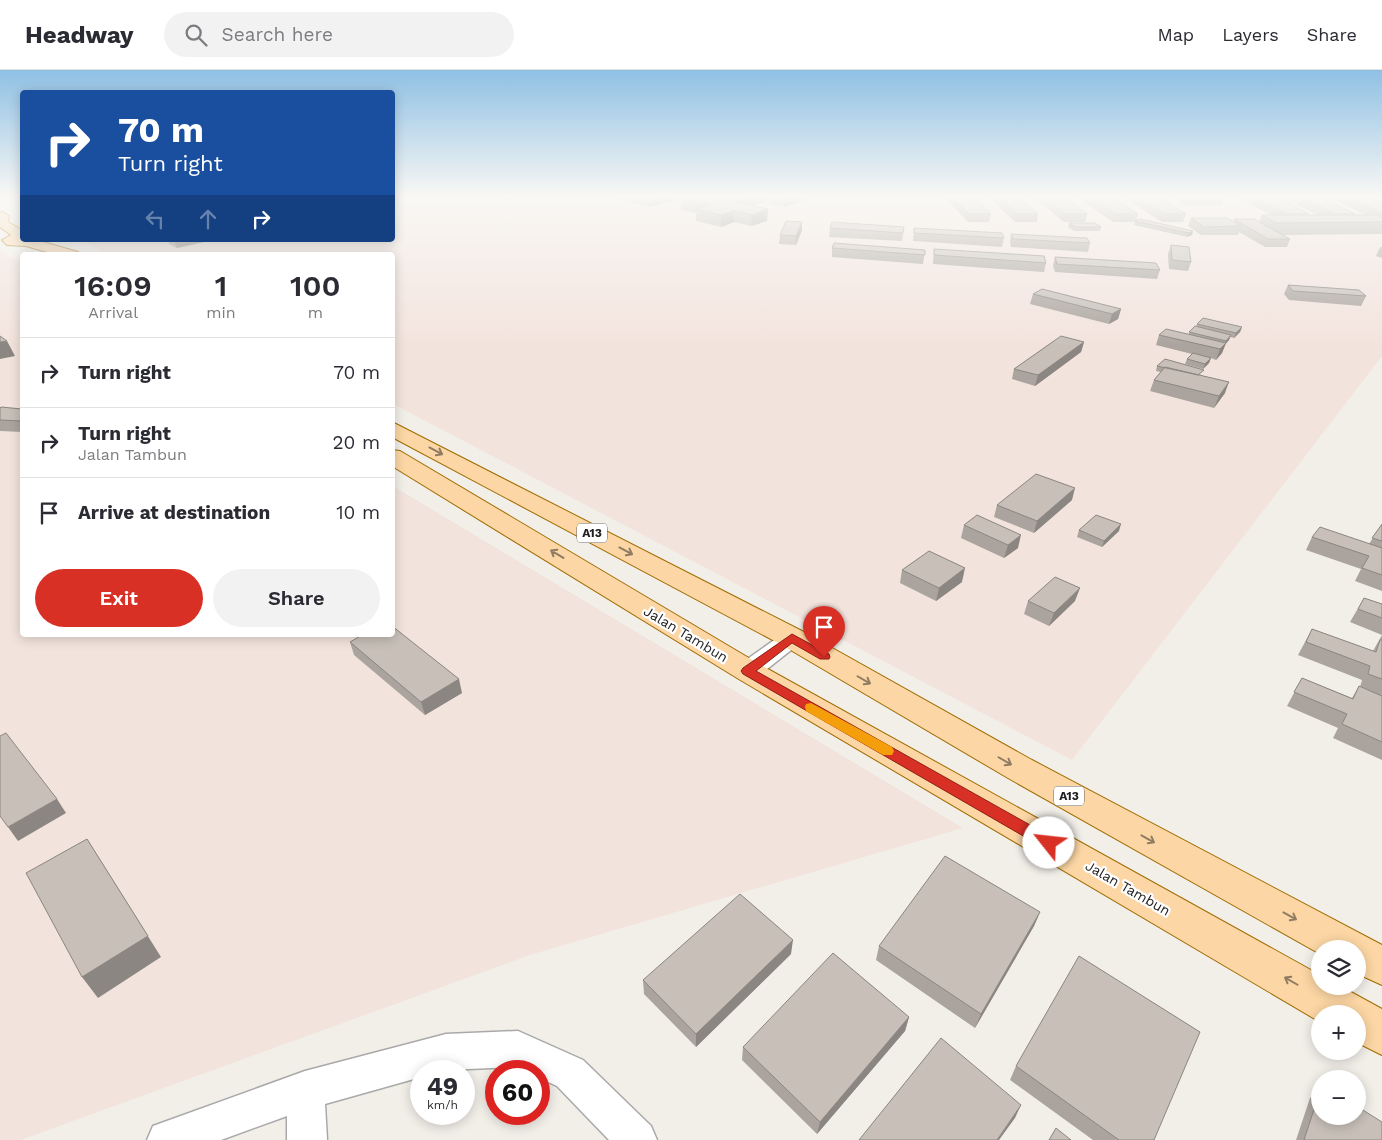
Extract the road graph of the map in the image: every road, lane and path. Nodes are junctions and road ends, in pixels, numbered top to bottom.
1 (43, 246) edge
2 (57, 246) edge
3 (60, 252) edge
4 (68, 252) edge
5 (395, 430) edge
6 (395, 458) edge
7 (792, 638) junction
8 (748, 671) junction
9 (1334, 940) edge
10 (1366, 957) edge
11 (1382, 966) edge
12 (1332, 1005) edge
13 (1366, 1024) edge
14 (1382, 1033) edge
15 (306, 1090) junction
16 (167, 1140) edge
17 (307, 1140) edge
18 (637, 1140) edge

1 - 3 main road
2 - 4 main road
5 -> 7 main road, A13
8 -> 6 main road, Jalan Tambun
7 - 8 street
7 -> 9 main road, A13
12 -> 8 main road, Jalan Tambun
10 - 11 main road
13 - 14 main road
15 - 16 street
15 - 17 street
15 - 18 street

